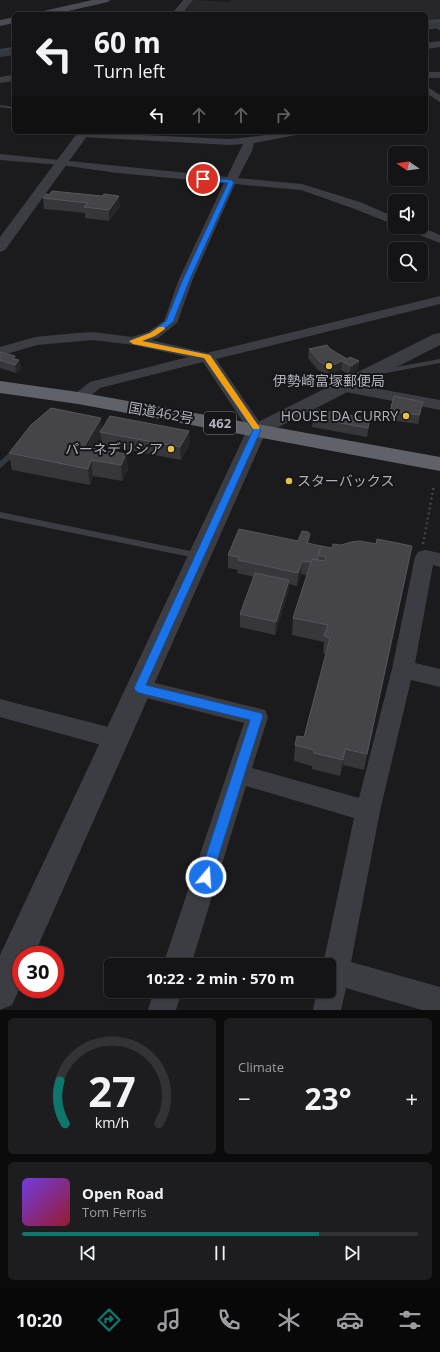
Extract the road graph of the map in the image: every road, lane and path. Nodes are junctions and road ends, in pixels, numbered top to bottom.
1 (105, 0) edge
2 (188, 0) edge
3 (51, 12) edge
4 (179, 12) edge
5 (12, 20) edge
6 (0, 23) edge
7 (428, 23) edge
8 (439, 26) edge
9 (440, 44) edge
10 (428, 46) edge
11 (12, 48) edge
12 (0, 50) edge
13 (428, 75) edge
14 (440, 75) edge
15 (12, 78) edge
16 (0, 80) edge
17 (428, 91) edge
18 (438, 102) edge
19 (0, 106) edge
20 (12, 108) edge
21 (83, 134) edge
22 (100, 134) edge
23 (274, 134) edge
24 (263, 135) edge
25 (249, 141) junction
26 (0, 157) edge
27 (61, 162) junction
28 (231, 182) junction
29 (388, 218) edge
30 (428, 232) edge
31 (438, 235) edge
32 (0, 247) edge
33 (440, 300) edge
34 (440, 338) edge
35 (133, 341) junction
36 (0, 352) edge
37 (209, 359) junction
38 (440, 361) edge
39 (373, 371) junction
40 (0, 387) edge
41 (341, 387) junction
42 (78, 398) junction
43 (0, 401) edge
44 (440, 405) edge
45 (254, 436) junction
46 (440, 464) edge
47 (437, 481) edge
48 (0, 516) edge
49 (200, 556) junction
50 (433, 559) edge
51 (403, 669) junction
52 (440, 678) edge
53 (139, 688) junction
54 (0, 708) edge
55 (116, 739) junction
56 (239, 774) junction
57 (368, 811) junction
58 (179, 958) edge
59 (336, 966) edge
60 (336, 971) edge
61 (0, 993) edge
62 (166, 998) edge
63 (329, 998) edge
64 (440, 1001) edge
65 (162, 1010) edge
66 (327, 1010) edge

1 - 3 main road
2 - 4 street
5 - 6 main road
7 - 8 street
9 - 10 street
11 - 12 lane
13 - 14 street
15 - 16 street
17 - 18 street
19 - 20 lane
21 - 27 street
22 - 25 street
23 - 24 street
24 - 25 street
25 - 28 street
26 - 27 street
27 - 28 street
27 - 32 street
28 - 29 street
28 - 35 street
30 - 31 street
33 - 37 street
34 - 39 street
35 - 36 street
35 - 37 street
37 - 42 street
37 - 45 street
38 - 39 lane
39 - 41 street
40 - 42 highway, 国道462号 / 462
41 - 44 street
41 - 45 street
42 - 45 highway, 国道462号 / 462
43 - 45 highway, 国道462号 / 462
45 - 46 highway, 国道462号 / 462
45 - 47 highway, 国道462号 / 462
45 - 49 street
47 - 50 path
48 - 49 lane
49 - 53 street
50 - 51 street
51 - 52 street
51 - 57 street
53 - 55 street
53 - 56 street
54 - 55 street
55 - 61 street
56 - 57 street
56 - 58 street
57 - 59 street
60 - 64 street
62 - 65 street
63 - 66 street

